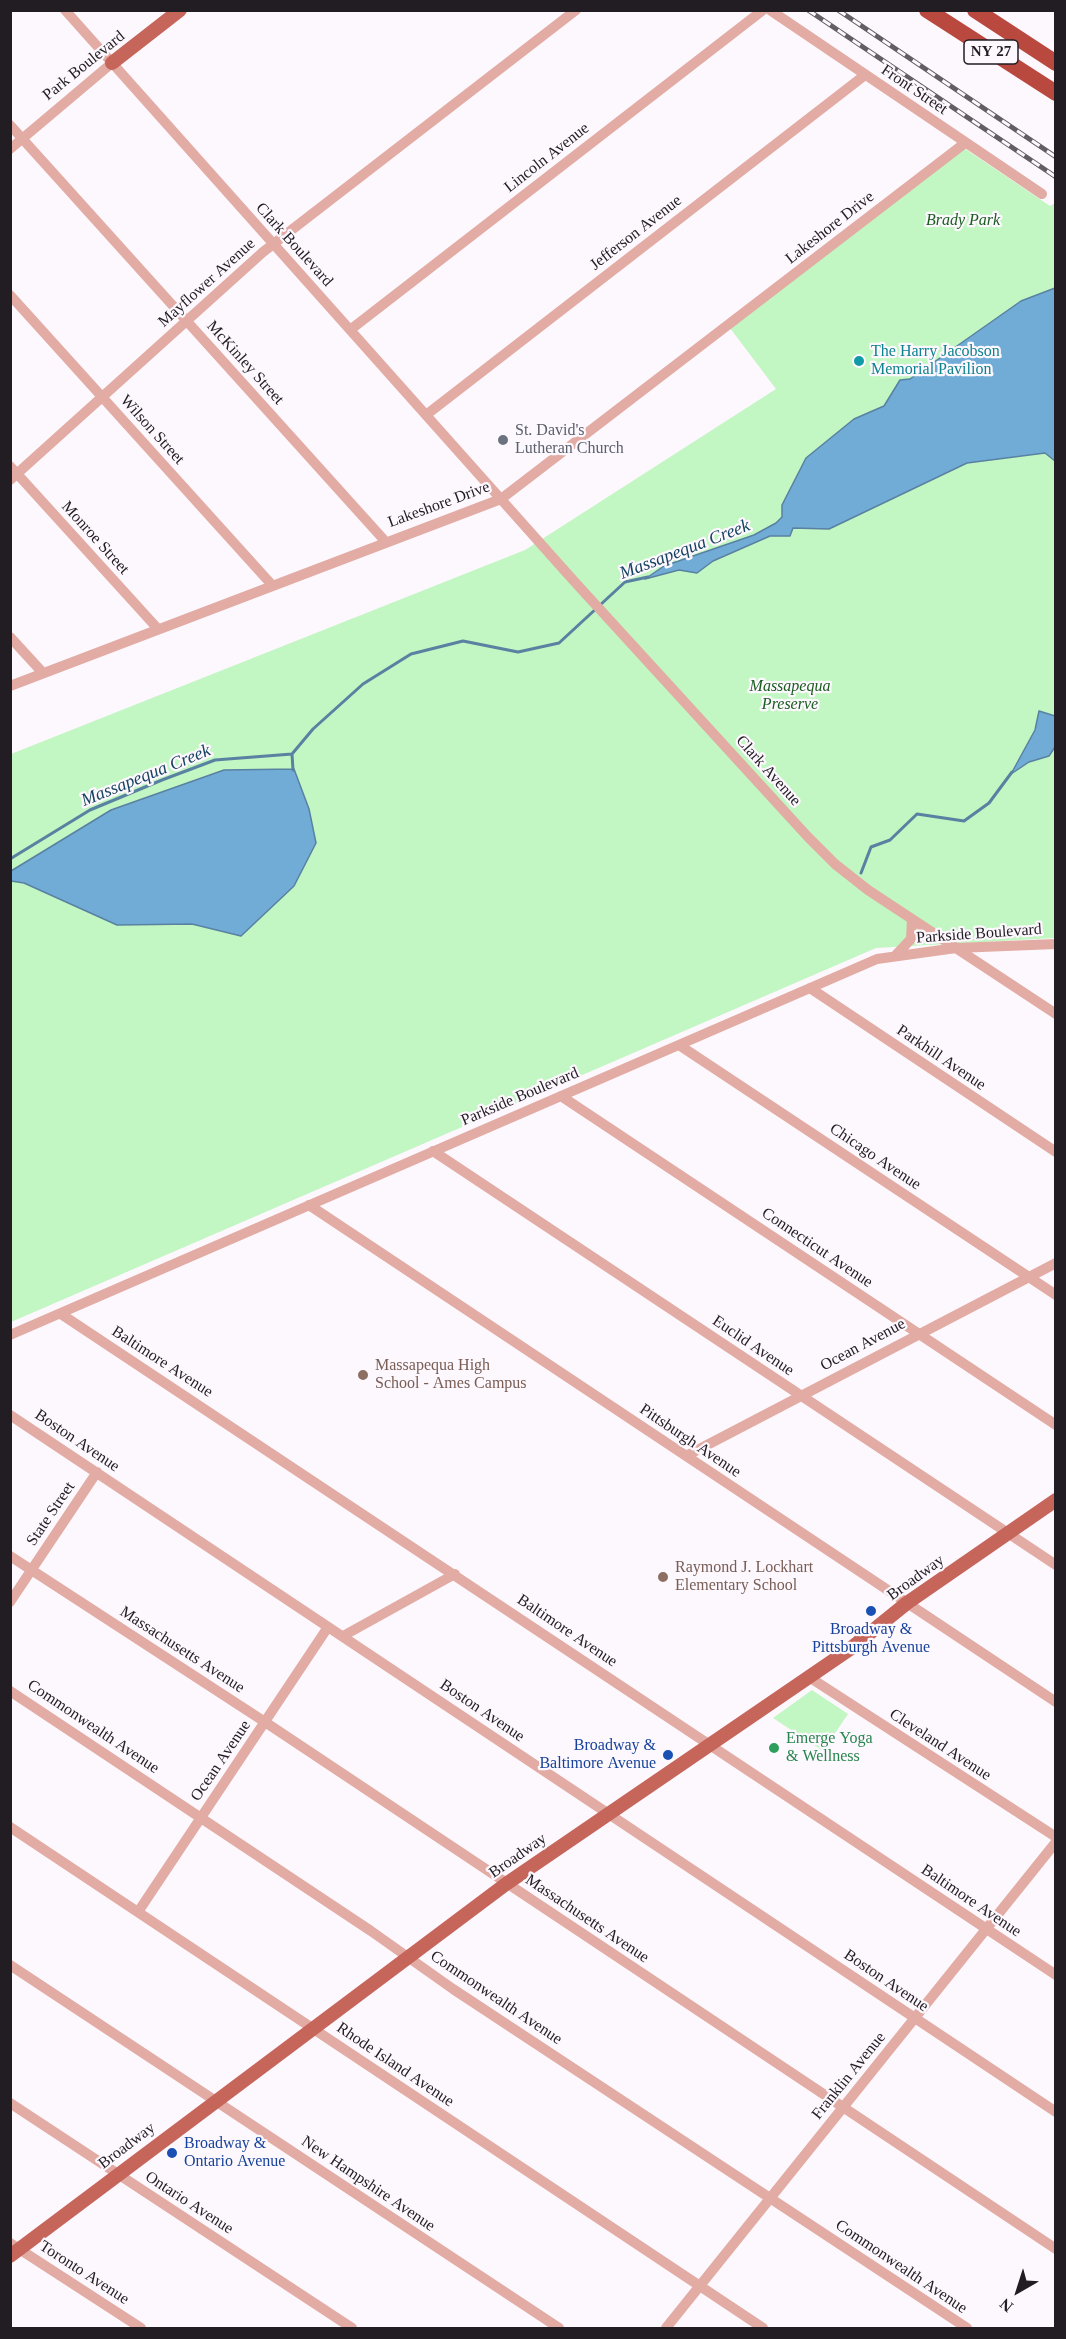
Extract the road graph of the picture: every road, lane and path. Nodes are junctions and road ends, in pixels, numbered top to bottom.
1 (65, 10) edge
2 (180, 10) edge
3 (576, 10) edge
4 (763, 10) edge
5 (770, 10) edge
6 (927, 10) edge
7 (975, 10) edge
8 (112, 63) junction
9 (1056, 63) edge
10 (865, 75) junction
11 (1056, 93) edge
12 (10, 125) edge
13 (22, 138) junction
14 (965, 143) junction
15 (10, 149) edge
16 (1042, 194) dead end
17 (274, 245) junction
18 (10, 295) edge
19 (187, 321) junction
20 (350, 330) junction
21 (102, 397) junction
22 (426, 415) junction
23 (13, 473) edge
24 (501, 499) junction
25 (385, 541) junction
26 (272, 585) junction
27 (158, 629) junction
28 (10, 637) edge
29 (43, 673) junction
30 (10, 686) edge
31 (912, 919) junction
32 (1056, 944) edge
33 (956, 948) junction
34 (896, 956) junction
35 (810, 988) junction
36 (1056, 1014) edge
37 (679, 1045) junction
38 (561, 1096) junction
39 (433, 1151) junction
40 (1056, 1152) edge
41 (309, 1205) junction
42 (1056, 1263) edge
43 (1029, 1277) junction
44 (1056, 1295) edge
45 (61, 1314) junction
46 (918, 1334) junction
47 (10, 1335) edge
48 (801, 1396) junction
49 (10, 1415) edge
50 (1056, 1425) edge
51 (687, 1456) junction
52 (96, 1472) junction
53 (1056, 1500) edge
54 (1008, 1533) junction
55 (10, 1556) edge
56 (1056, 1565) edge
57 (32, 1570) junction
58 (455, 1574) junction
59 (10, 1602) edge
60 (907, 1603) junction
61 (328, 1627) junction
62 (343, 1636) junction
63 (809, 1677) junction
64 (10, 1691) edge
65 (1056, 1702) edge
66 (265, 1722) junction
67 (710, 1744) junction
68 (608, 1813) junction
69 (201, 1818) junction
70 (11, 1829) edge
71 (1056, 1837) edge
72 (1056, 1842) edge
73 (506, 1884) junction
74 (138, 1912) junction
75 (986, 1929) junction
76 (407, 1957) junction
77 (10, 1965) edge
78 (1056, 1975) edge
79 (915, 2018) junction
80 (314, 2029) junction
81 (216, 2101) junction
82 (10, 2103) edge
83 (843, 2108) junction
84 (1056, 2112) edge
85 (118, 2174) junction
86 (772, 2198) junction
87 (14, 2249) edge
88 (1056, 2249) edge
89 (700, 2287) junction
90 (141, 2328) edge
91 (352, 2328) edge
92 (559, 2328) edge
93 (666, 2328) edge
94 (763, 2328) edge
95 (967, 2328) edge

1 - 8 street, Clark Boulevard
2 - 8 main road, Park Boulevard
3 - 17 street, Mayflower Avenue
4 - 20 street, Lincoln Avenue
5 - 10 street, Front Street
6 - 11 highway, NY 27
7 - 9 highway, NY 27
8 - 13 street, Park Boulevard
8 - 17 street, Clark Boulevard
10 - 14 street, Front Street
10 - 22 street, Jefferson Avenue
12 - 13 street, McKinley Street
13 - 15 street, Park Boulevard
13 - 19 street, McKinley Street
14 - 16 street, Front Street
14 - 24 street, Lakeshore Drive
17 - 19 street, Mayflower Avenue
17 - 20 street, Clark Boulevard
18 - 21 street, Wilson Street
19 - 21 street, Mayflower Avenue
19 - 25 street, McKinley Street
20 - 22 street, Clark Boulevard
21 - 23 street, Mayflower Avenue
21 - 26 street, Wilson Street
22 - 24 street, Clark Boulevard
23 - 27 street, Monroe Street
24 - 25 street, Lakeshore Drive
24 - 31 street, Clark Avenue
25 - 26 street, Lakeshore Drive
26 - 27 street, Lakeshore Drive
27 - 29 street, Lakeshore Drive
28 - 29 street
29 - 30 street, Lakeshore Drive
31 - 33 street, Clark Avenue
31 - 34 street
32 - 33 street, Parkside Boulevard
33 - 34 street, Parkside Boulevard
33 - 36 street, Clark Avenue
34 - 35 street, Parkside Boulevard
35 - 37 street, Parkside Boulevard
35 - 40 street, Parkhill Avenue
37 - 38 street, Parkside Boulevard
37 - 43 street, Chicago Avenue
38 - 39 street, Parkside Boulevard
38 - 46 street, Connecticut Avenue
39 - 41 street, Parkside Boulevard
39 - 48 street, Euclid Avenue
41 - 45 street, Parkside Boulevard
41 - 51 street, Pittsburgh Avenue
42 - 43 street, Ocean Avenue
43 - 44 street, Chicago Avenue
43 - 46 street, Ocean Avenue
45 - 47 street, Parkside Boulevard
45 - 58 street, Baltimore Avenue
46 - 48 street, Ocean Avenue
46 - 50 street, Connecticut Avenue
48 - 51 street, Ocean Avenue
48 - 54 street, Euclid Avenue
49 - 52 street, Boston Avenue
51 - 60 street, Pittsburgh Avenue
52 - 57 street, State Street
52 - 61 street, Boston Avenue
53 - 54 main road, Broadway
54 - 56 street, Euclid Avenue
54 - 60 main road, Broadway
55 - 57 street, Massachusetts Avenue
57 - 59 street, State Street
57 - 66 street, Massachusetts Avenue
58 - 62 street
58 - 67 street, Baltimore Avenue
60 - 63 main road, Broadway
60 - 65 street, Pittsburgh Avenue
61 - 62 street, Boston Avenue
61 - 66 street, Ocean Avenue
62 - 68 street, Boston Avenue
63 - 67 main road, Broadway
63 - 71 street, Cleveland Avenue
64 - 69 street, Commonwealth Avenue
66 - 69 street, Ocean Avenue
66 - 73 street, Massachusetts Avenue
67 - 68 main road, Broadway
67 - 75 street, Baltimore Avenue
68 - 73 main road, Broadway
68 - 79 street, Boston Avenue
69 - 74 street, Ocean Avenue
69 - 76 street, Commonwealth Avenue
70 - 74 street, Rhode Island Avenue
72 - 75 street, Franklin Avenue
73 - 76 main road, Broadway
73 - 83 street, Massachusetts Avenue
74 - 80 street, Rhode Island Avenue
75 - 78 street, Baltimore Avenue
75 - 79 street, Franklin Avenue
76 - 80 main road, Broadway
76 - 86 street, Commonwealth Avenue
77 - 81 street, New Hampshire Avenue
79 - 83 street, Franklin Avenue
79 - 84 street, Boston Avenue
80 - 81 main road, Broadway
80 - 89 street, Rhode Island Avenue
81 - 85 main road, Broadway
81 - 92 street, New Hampshire Avenue
82 - 85 street, Ontario Avenue
83 - 86 street, Franklin Avenue
83 - 88 street, Massachusetts Avenue
85 - 87 main road, Broadway
85 - 91 street, Ontario Avenue
86 - 89 street, Franklin Avenue
86 - 95 street, Commonwealth Avenue
87 - 90 street, Toronto Avenue
89 - 93 street, Franklin Avenue
89 - 94 street, Rhode Island Avenue

